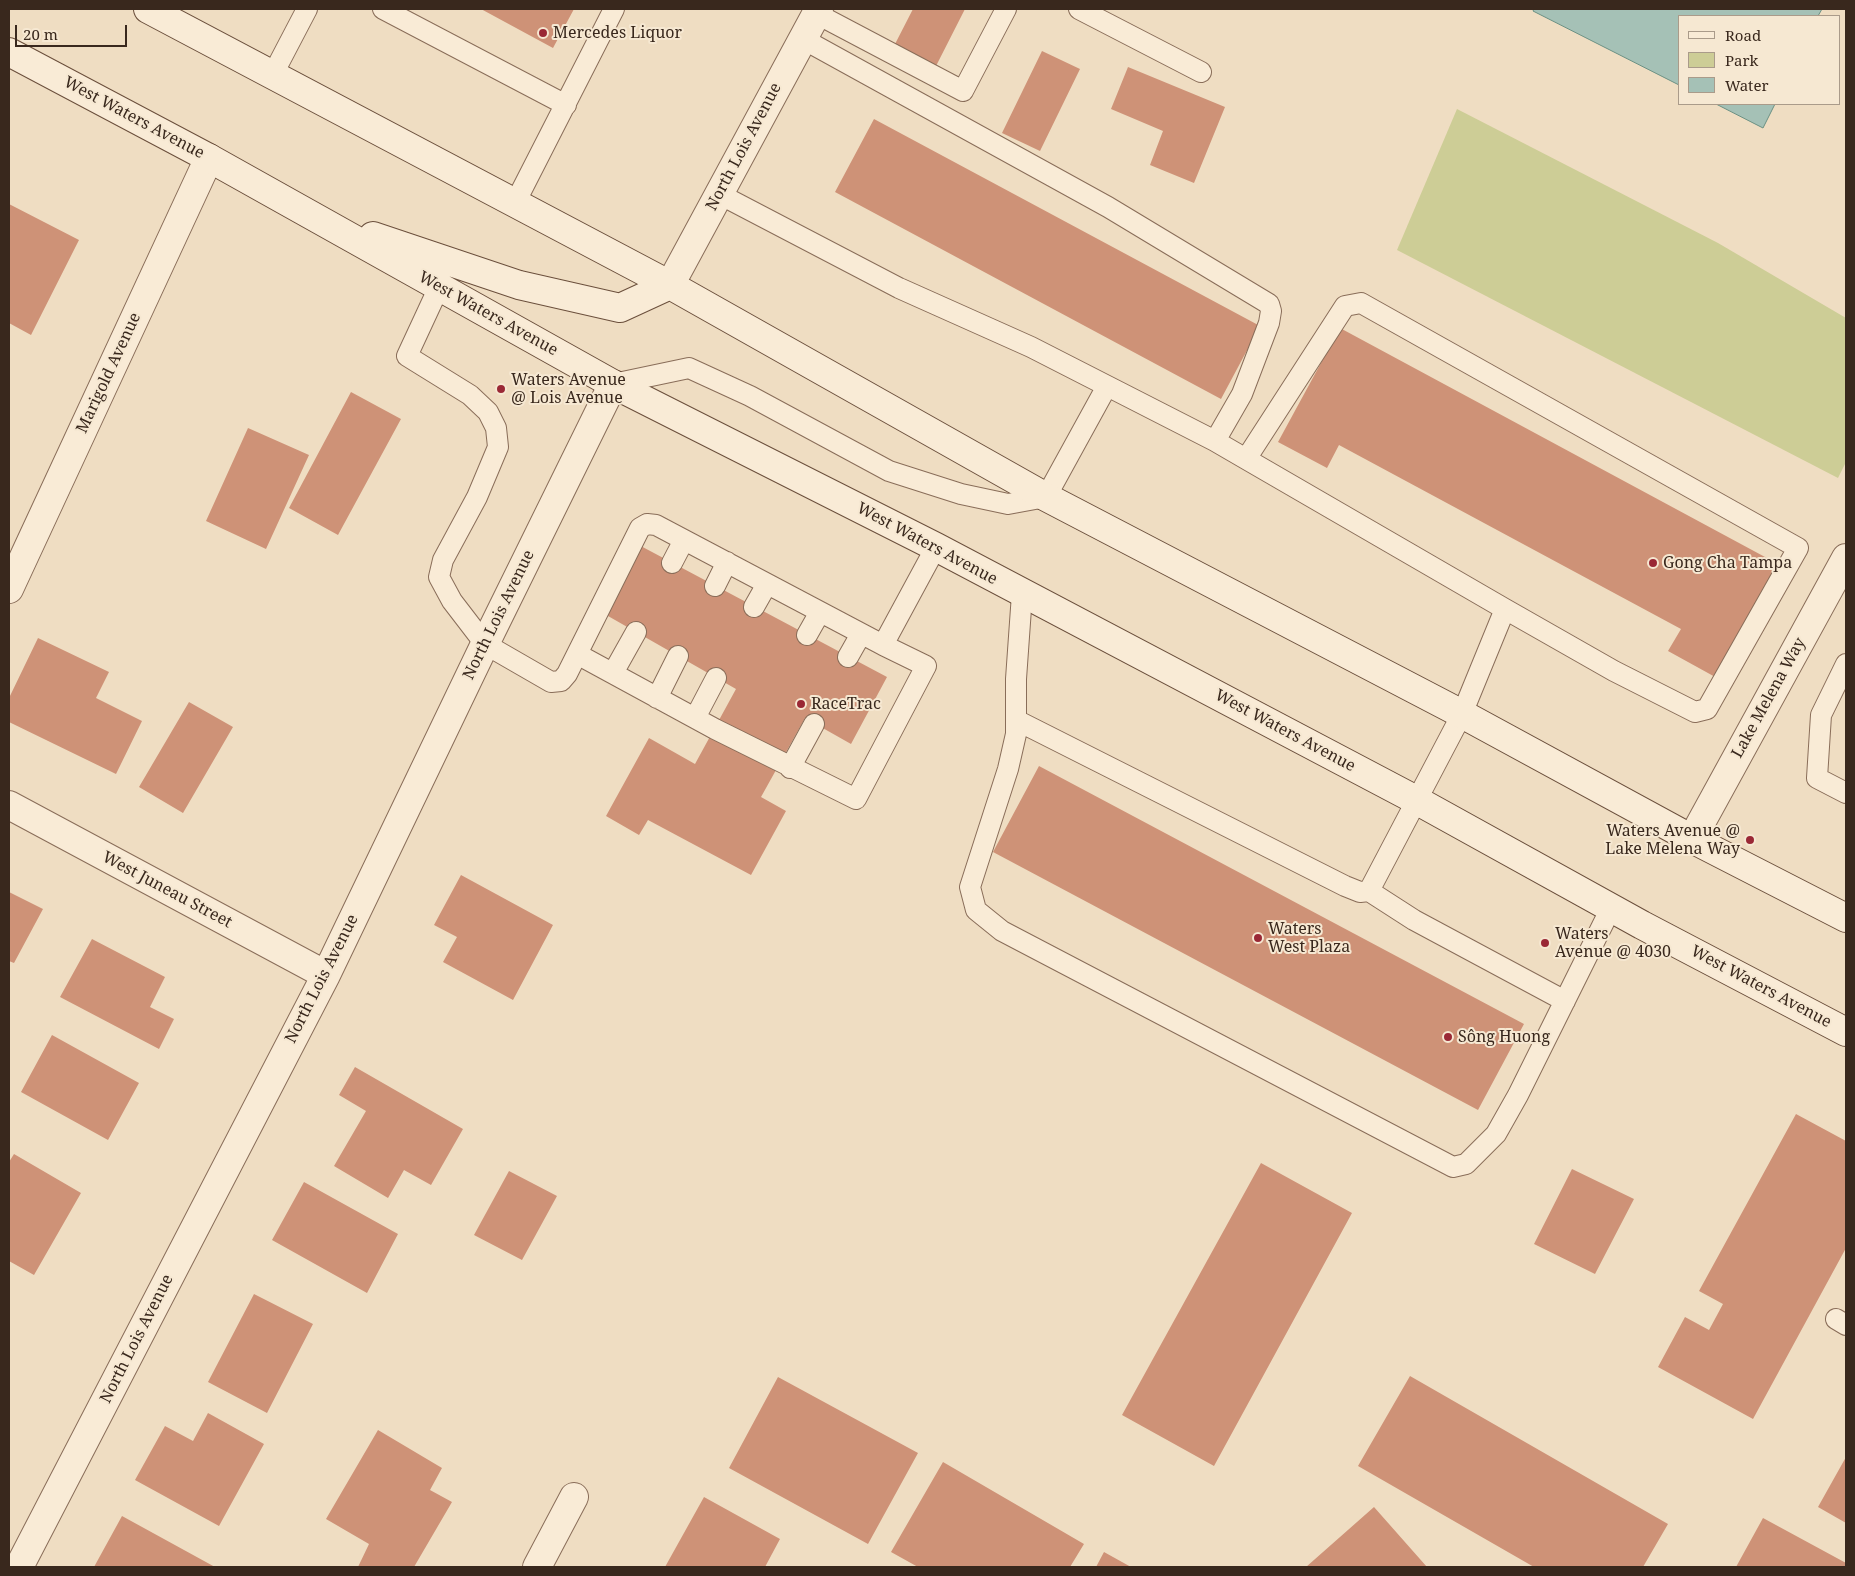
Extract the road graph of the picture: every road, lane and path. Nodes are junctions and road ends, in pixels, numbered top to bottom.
1 (148, 9) edge
2 (307, 9) edge
3 (383, 9) edge
4 (614, 9) edge
5 (1006, 9) edge
6 (1079, 9) edge
7 (818, 11) edge
8 (802, 39) junction
9 (9, 52) edge
10 (1201, 72) dead end
11 (273, 74) junction
12 (566, 105) junction
13 (209, 158) junction
14 (719, 194) junction
15 (515, 203) junction
16 (308, 214) junction
17 (670, 286) junction
18 (439, 287) junction
19 (613, 384) junction
20 (1107, 386) junction
21 (1214, 441) junction
22 (1246, 459) junction
23 (1046, 497) junction
24 (684, 540) junction
25 (936, 547) junction
26 (1846, 558) edge
27 (727, 562) junction
28 (672, 563) dead end
29 (767, 584) junction
30 (714, 586) dead end
31 (9, 589) edge
32 (1022, 594) junction
33 (754, 607) dead end
34 (1505, 609) junction
35 (820, 612) junction
36 (636, 632) dead end
37 (861, 634) junction
38 (807, 635) dead end
39 (485, 644) junction
40 (883, 644) junction
41 (577, 654) junction
42 (678, 656) dead end
43 (848, 657) dead end
44 (1846, 664) edge
45 (613, 674) junction
46 (716, 678) dead end
47 (658, 698) junction
48 (1462, 714) junction
49 (695, 718) junction
50 (1016, 720) junction
51 (814, 724) dead end
52 (790, 768) junction
53 (1846, 793) edge
54 (1416, 800) junction
55 (9, 805) edge
56 (1692, 839) junction
57 (1369, 891) junction
58 (1612, 908) junction
59 (1846, 918) edge
60 (326, 976) junction
61 (1566, 1000) junction
62 (1846, 1032) edge
63 (574, 1497) dead end
64 (18, 1567) edge
65 (537, 1567) edge

1 - 11 main road
2 - 11 lane
3 - 12 lane
4 - 12 lane
5 - 7 lane
6 - 10 lane
7 - 8 main road, North Lois Avenue
8 - 14 main road, North Lois Avenue
8 - 21 lane
9 - 13 main road, West Waters Avenue
11 - 15 main road
12 - 15 lane
13 - 16 main road, West Waters Avenue
13 - 31 main road, Marigold Avenue
14 - 17 main road, North Lois Avenue
14 - 20 lane
15 - 17 main road
16 - 17 main road
16 - 18 main road, West Waters Avenue
17 - 23 main road
18 - 19 main road, West Waters Avenue
18 - 39 lane
19 - 23 lane
19 - 25 main road, West Waters Avenue
19 - 39 main road, North Lois Avenue
20 - 21 lane
20 - 23 lane
21 - 22 lane
22 - 34 lane
22 - 34 lane
23 - 48 main road
24 - 27 lane
24 - 28 lane
24 - 41 lane
25 - 32 main road, West Waters Avenue
25 - 40 lane
26 - 56 main road, Lake Melena Way
27 - 29 lane
27 - 30 lane
29 - 33 lane
29 - 35 lane
32 - 50 lane
32 - 54 main road, West Waters Avenue
34 - 48 lane
35 - 37 lane
35 - 38 lane
36 - 45 lane
37 - 40 lane
37 - 43 lane
39 - 41 lane
39 - 60 main road, North Lois Avenue
40 - 52 lane
41 - 45 lane
42 - 47 lane
44 - 53 lane
45 - 47 lane
46 - 49 lane
47 - 49 lane
48 - 54 lane
48 - 56 main road
49 - 52 lane
50 - 57 lane
50 - 61 lane
51 - 52 lane
54 - 57 lane
54 - 58 main road, West Waters Avenue
55 - 60 main road, West Juneau Street
56 - 59 main road
57 - 61 lane
58 - 61 lane
58 - 62 main road, West Waters Avenue
60 - 64 main road, North Lois Avenue
63 - 65 main road

